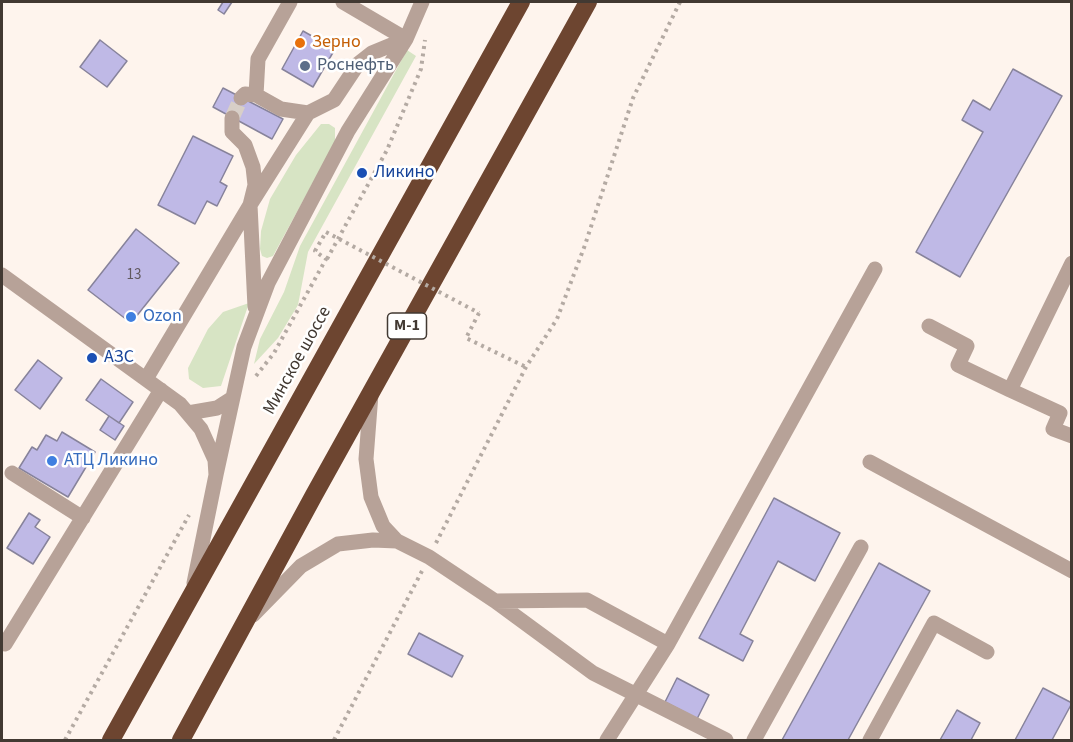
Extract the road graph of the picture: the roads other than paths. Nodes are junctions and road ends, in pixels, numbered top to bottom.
1 (290, 2) edge
2 (343, 2) edge
3 (422, 2) edge
4 (521, 2) edge
5 (588, 2) edge
6 (406, 39) junction
7 (308, 113) junction
8 (232, 118) dead end
9 (250, 205) junction
10 (1071, 263) edge
11 (875, 268) dead end
12 (2, 275) edge
13 (256, 313) junction
14 (929, 326) dead end
15 (146, 379) junction
16 (161, 390) junction
17 (1010, 390) junction
18 (371, 391) junction
19 (231, 399) junction
20 (188, 412) junction
21 (1071, 436) edge
22 (870, 462) dead end
23 (12, 472) dead end
24 (216, 475) junction
25 (83, 518) junction
26 (397, 541) junction
27 (861, 547) dead end
28 (1071, 571) edge
29 (192, 592) junction
30 (495, 601) junction
31 (243, 625) junction
32 (5, 644) dead end
33 (668, 644) junction
34 (987, 652) dead end
35 (636, 695) junction
36 (111, 741) edge
37 (181, 741) edge
38 (607, 741) edge
39 (726, 741) edge
40 (754, 741) edge
41 (870, 741) edge

1 - 7 street
2 - 6 street
3 - 6 street
4 - 29 highway, Минское шоссе
5 - 18 highway, М-1
6 - 7 street
6 - 13 street
7 - 9 street
8 - 9 street
9 - 13 street
9 - 15 street
10 - 17 street
11 - 33 street
12 - 15 street
13 - 19 street
14 - 17 street
15 - 16 street
16 - 20 street
16 - 25 street
17 - 21 street
18 - 26 street
18 - 31 highway, М-1
19 - 20 street
19 - 24 street
20 - 24 street
22 - 28 street
23 - 25 street
24 - 29 street
25 - 32 street
26 - 30 street
26 - 31 street
27 - 40 street
29 - 36 highway, Минское шоссе
30 - 33 street
30 - 35 street
31 - 37 highway, М-1
33 - 35 street
34 - 41 street
35 - 38 street
35 - 39 street

